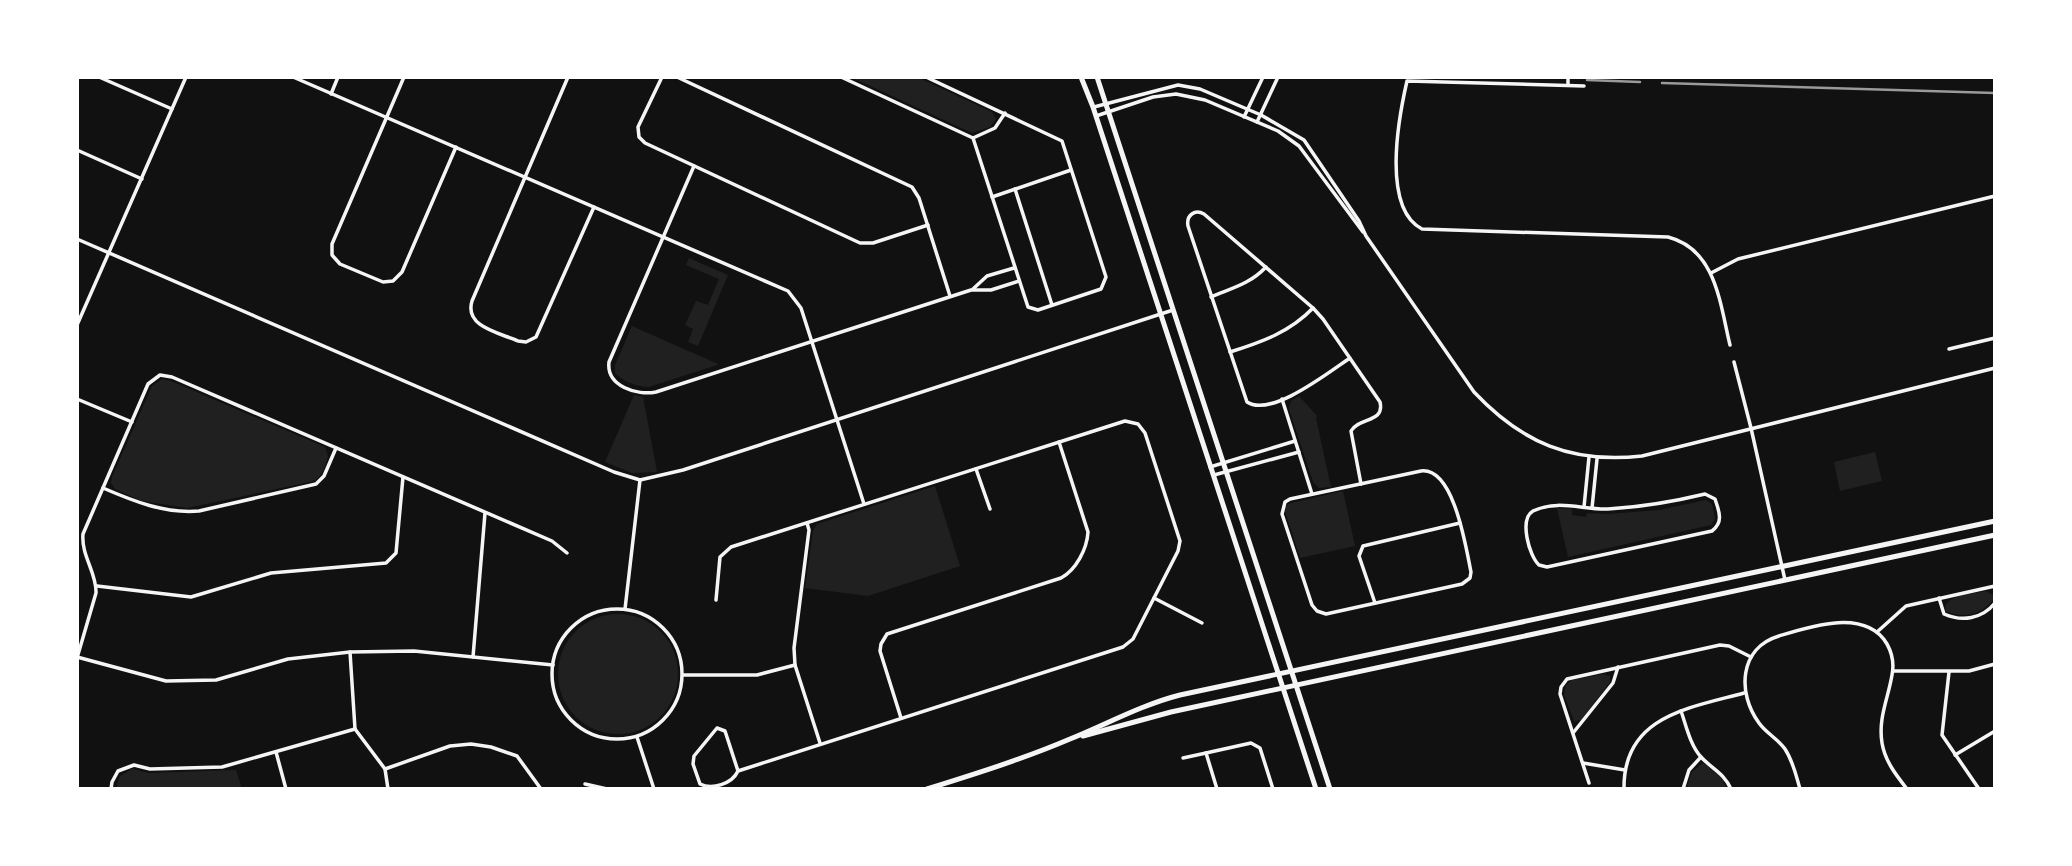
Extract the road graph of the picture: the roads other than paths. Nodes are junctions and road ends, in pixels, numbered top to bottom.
1 (99, 77) edge
2 (186, 77) edge
3 (293, 77) edge
4 (338, 77) edge
5 (404, 77) edge
6 (568, 77) edge
7 (662, 77) edge
8 (677, 77) edge
9 (841, 77) edge
10 (926, 77) edge
11 (1081, 77) edge
12 (1097, 77) edge
13 (1263, 77) edge
14 (1278, 77) edge
15 (1568, 77) edge
16 (1568, 85) junction
17 (1584, 86) dead end
18 (331, 93) junction
19 (1106, 103) junction
20 (1093, 107) junction
21 (172, 109) junction
22 (1248, 110) junction
23 (1109, 112) junction
24 (1004, 113) junction
25 (1096, 116) junction
26 (1261, 116) junction
27 (387, 117) junction
28 (1244, 117) junction
29 (1257, 122) junction
30 (973, 138) junction
31 (456, 147) junction
32 (77, 150) edge
33 (694, 166) junction
34 (1071, 170) junction
35 (525, 177) junction
36 (142, 179) junction
37 (1015, 189) junction
38 (1995, 196) edge
39 (992, 197) junction
40 (594, 207) junction
41 (928, 225) junction
42 (1366, 236) junction
43 (663, 237) junction
44 (77, 239) edge
45 (108, 253) junction
46 (1266, 267) junction
47 (1014, 268) junction
48 (1711, 273) junction
49 (1018, 281) junction
50 (971, 290) junction
51 (950, 297) junction
52 (1211, 297) junction
53 (1052, 305) junction
54 (1313, 308) junction
55 (1173, 310) junction
56 (1160, 314) junction
57 (77, 325) edge
58 (1995, 338) edge
59 (812, 342) junction
60 (1730, 345) dead end
61 (1949, 349) dead end
62 (1230, 352) junction
63 (1350, 358) junction
64 (1734, 362) dead end
65 (1995, 368) edge
66 (77, 399) edge
67 (1282, 400) junction
68 (837, 420) junction
69 (132, 422) junction
70 (1751, 428) junction
71 (1295, 441) junction
72 (1059, 442) junction
73 (336, 448) junction
74 (1258, 452) junction
75 (1299, 452) junction
76 (1589, 457) junction
77 (1597, 459) junction
78 (1223, 463) junction
79 (1262, 463) junction
80 (1210, 467) junction
81 (976, 469) junction
82 (1226, 471) junction
83 (1214, 475) junction
84 (403, 477) junction
85 (639, 480) junction
86 (1361, 484) junction
87 (103, 488) junction
88 (1312, 494) junction
89 (864, 504) junction
90 (1584, 507) junction
91 (1592, 508) junction
92 (990, 509) dead end
93 (485, 513) junction
94 (1995, 521) edge
95 (807, 523) junction
96 (1460, 523) junction
97 (1995, 535) edge
98 (567, 553) dead end
99 (1781, 565) junction
100 (1785, 580) junction
101 (96, 586) junction
102 (1995, 586) edge
103 (1154, 598) junction
104 (1939, 598) junction
105 (716, 600) dead end
106 (1374, 603) junction
107 (1995, 603) edge
108 (625, 609) junction
109 (1202, 623) dead end
110 (1877, 632) junction
111 (350, 652) junction
112 (77, 657) edge
113 (473, 657) junction
114 (1751, 657) junction
115 (1995, 664) edge
116 (553, 665) junction
117 (795, 665) junction
118 (1618, 667) junction
119 (1291, 671) junction
120 (1893, 671) junction
121 (1949, 672) junction
122 (1278, 673) junction
123 (683, 675) junction
124 (1296, 685) junction
125 (1284, 687) junction
126 (1744, 693) junction
127 (1681, 711) junction
128 (901, 718) junction
129 (355, 729) junction
130 (1995, 731) edge
131 (1573, 733) junction
132 (637, 737) junction
133 (1073, 738) junction
134 (820, 743) junction
135 (276, 752) junction
136 (1206, 753) junction
137 (1954, 755) junction
138 (1701, 757) junction
139 (1183, 758) dead end
140 (1582, 762) junction
141 (384, 769) junction
142 (738, 771) junction
143 (1625, 771) junction
144 (1589, 783) dead end
145 (585, 784) dead end
146 (111, 789) edge
147 (285, 789) edge
148 (388, 789) edge
149 (541, 789) edge
150 (607, 789) edge
151 (654, 789) edge
152 (927, 789) edge
153 (1217, 789) edge
154 (1273, 789) edge
155 (1316, 789) edge
156 (1330, 789) edge
157 (1624, 789) edge
158 (1683, 789) edge
159 (1731, 789) edge
160 (1800, 789) edge
161 (1906, 789) edge
162 (1979, 789) edge

1 - 21 street
2 - 21 street
3 - 18 street
4 - 18 street
5 - 27 street
6 - 35 street
7 - 33 street
8 - 41 street
9 - 30 street
10 - 24 street
11 - 20 street
12 - 19 street
13 - 22 street
14 - 26 street
15 - 16 street
16 - 17 street
16 - 48 street
18 - 27 street
19 - 20 street
19 - 22 street
19 - 23 street
20 - 25 street
21 - 36 street
22 - 26 street
22 - 28 street
23 - 25 street
23 - 28 street
23 - 55 street
24 - 30 street
24 - 34 street
25 - 56 street
26 - 29 street
26 - 42 street
27 - 31 street
27 - 31 street
28 - 29 street
29 - 42 street
30 - 39 street
31 - 35 street
32 - 36 street
33 - 41 street
33 - 43 street
34 - 37 street
34 - 53 street
35 - 40 street
35 - 40 street
36 - 45 street
37 - 39 street
37 - 53 street
38 - 48 street
39 - 47 street
40 - 43 street
41 - 51 street
42 - 76 street
43 - 59 street
43 - 59 street
44 - 45 street
45 - 57 street
45 - 85 street
46 - 52 street
46 - 52 street
46 - 54 street
47 - 49 street
47 - 50 street
48 - 60 street
49 - 50 street
49 - 53 street
50 - 51 street
51 - 59 street
52 - 62 street
54 - 62 street
54 - 63 street
55 - 56 street
55 - 78 street
56 - 68 street
56 - 80 street
58 - 61 street
59 - 68 street
62 - 67 street
63 - 67 street
63 - 86 street
64 - 70 street
65 - 70 street
66 - 69 street
67 - 71 street
68 - 85 street
68 - 89 street
69 - 73 street
69 - 87 street
70 - 77 street
70 - 99 street
71 - 74 street
71 - 75 street
72 - 81 street
72 - 103 street
72 - 128 street
73 - 84 street
73 - 87 street
74 - 78 street
74 - 79 street
75 - 79 street
75 - 88 street
76 - 77 street
76 - 90 street
77 - 91 street
78 - 80 street
78 - 82 street
79 - 82 street
80 - 83 street
81 - 89 street
81 - 92 street
82 - 83 street
82 - 119 street
83 - 122 street
84 - 93 street
84 - 101 street
85 - 108 street
86 - 88 street
86 - 96 street
87 - 101 street
88 - 106 street
89 - 95 street
90 - 91 street
90 - 91 street
93 - 98 street
93 - 113 street
94 - 99 street
95 - 105 street
95 - 117 street
96 - 106 street
96 - 106 street
97 - 100 street
99 - 100 street
99 - 119 street
100 - 124 street
101 - 112 street
102 - 104 street
103 - 109 street
103 - 128 street
104 - 107 street
104 - 110 street
108 - 116 street
108 - 123 street
110 - 114 street
110 - 120 street
111 - 112 street
111 - 113 street
111 - 129 street
113 - 116 street
114 - 118 street
114 - 126 street
115 - 121 street
116 - 132 street
117 - 123 street
117 - 134 street
118 - 131 street
118 - 131 street
119 - 122 street
119 - 124 street
120 - 121 street
120 - 161 street
121 - 137 street
122 - 125 street
122 - 133 street
123 - 132 street
124 - 125 street
124 - 156 street
125 - 133 street
125 - 155 street
126 - 127 street
126 - 160 street
127 - 138 street
127 - 143 street
128 - 134 street
129 - 135 street
129 - 141 street
130 - 137 street
131 - 140 street
132 - 151 street
133 - 152 street
134 - 142 street
135 - 146 street
135 - 147 street
136 - 139 street
136 - 153 street
136 - 154 street
137 - 162 street
138 - 158 street
138 - 159 street
140 - 143 street
140 - 144 street
141 - 148 street
141 - 149 street
142 - 142 street
143 - 157 street
145 - 150 street

